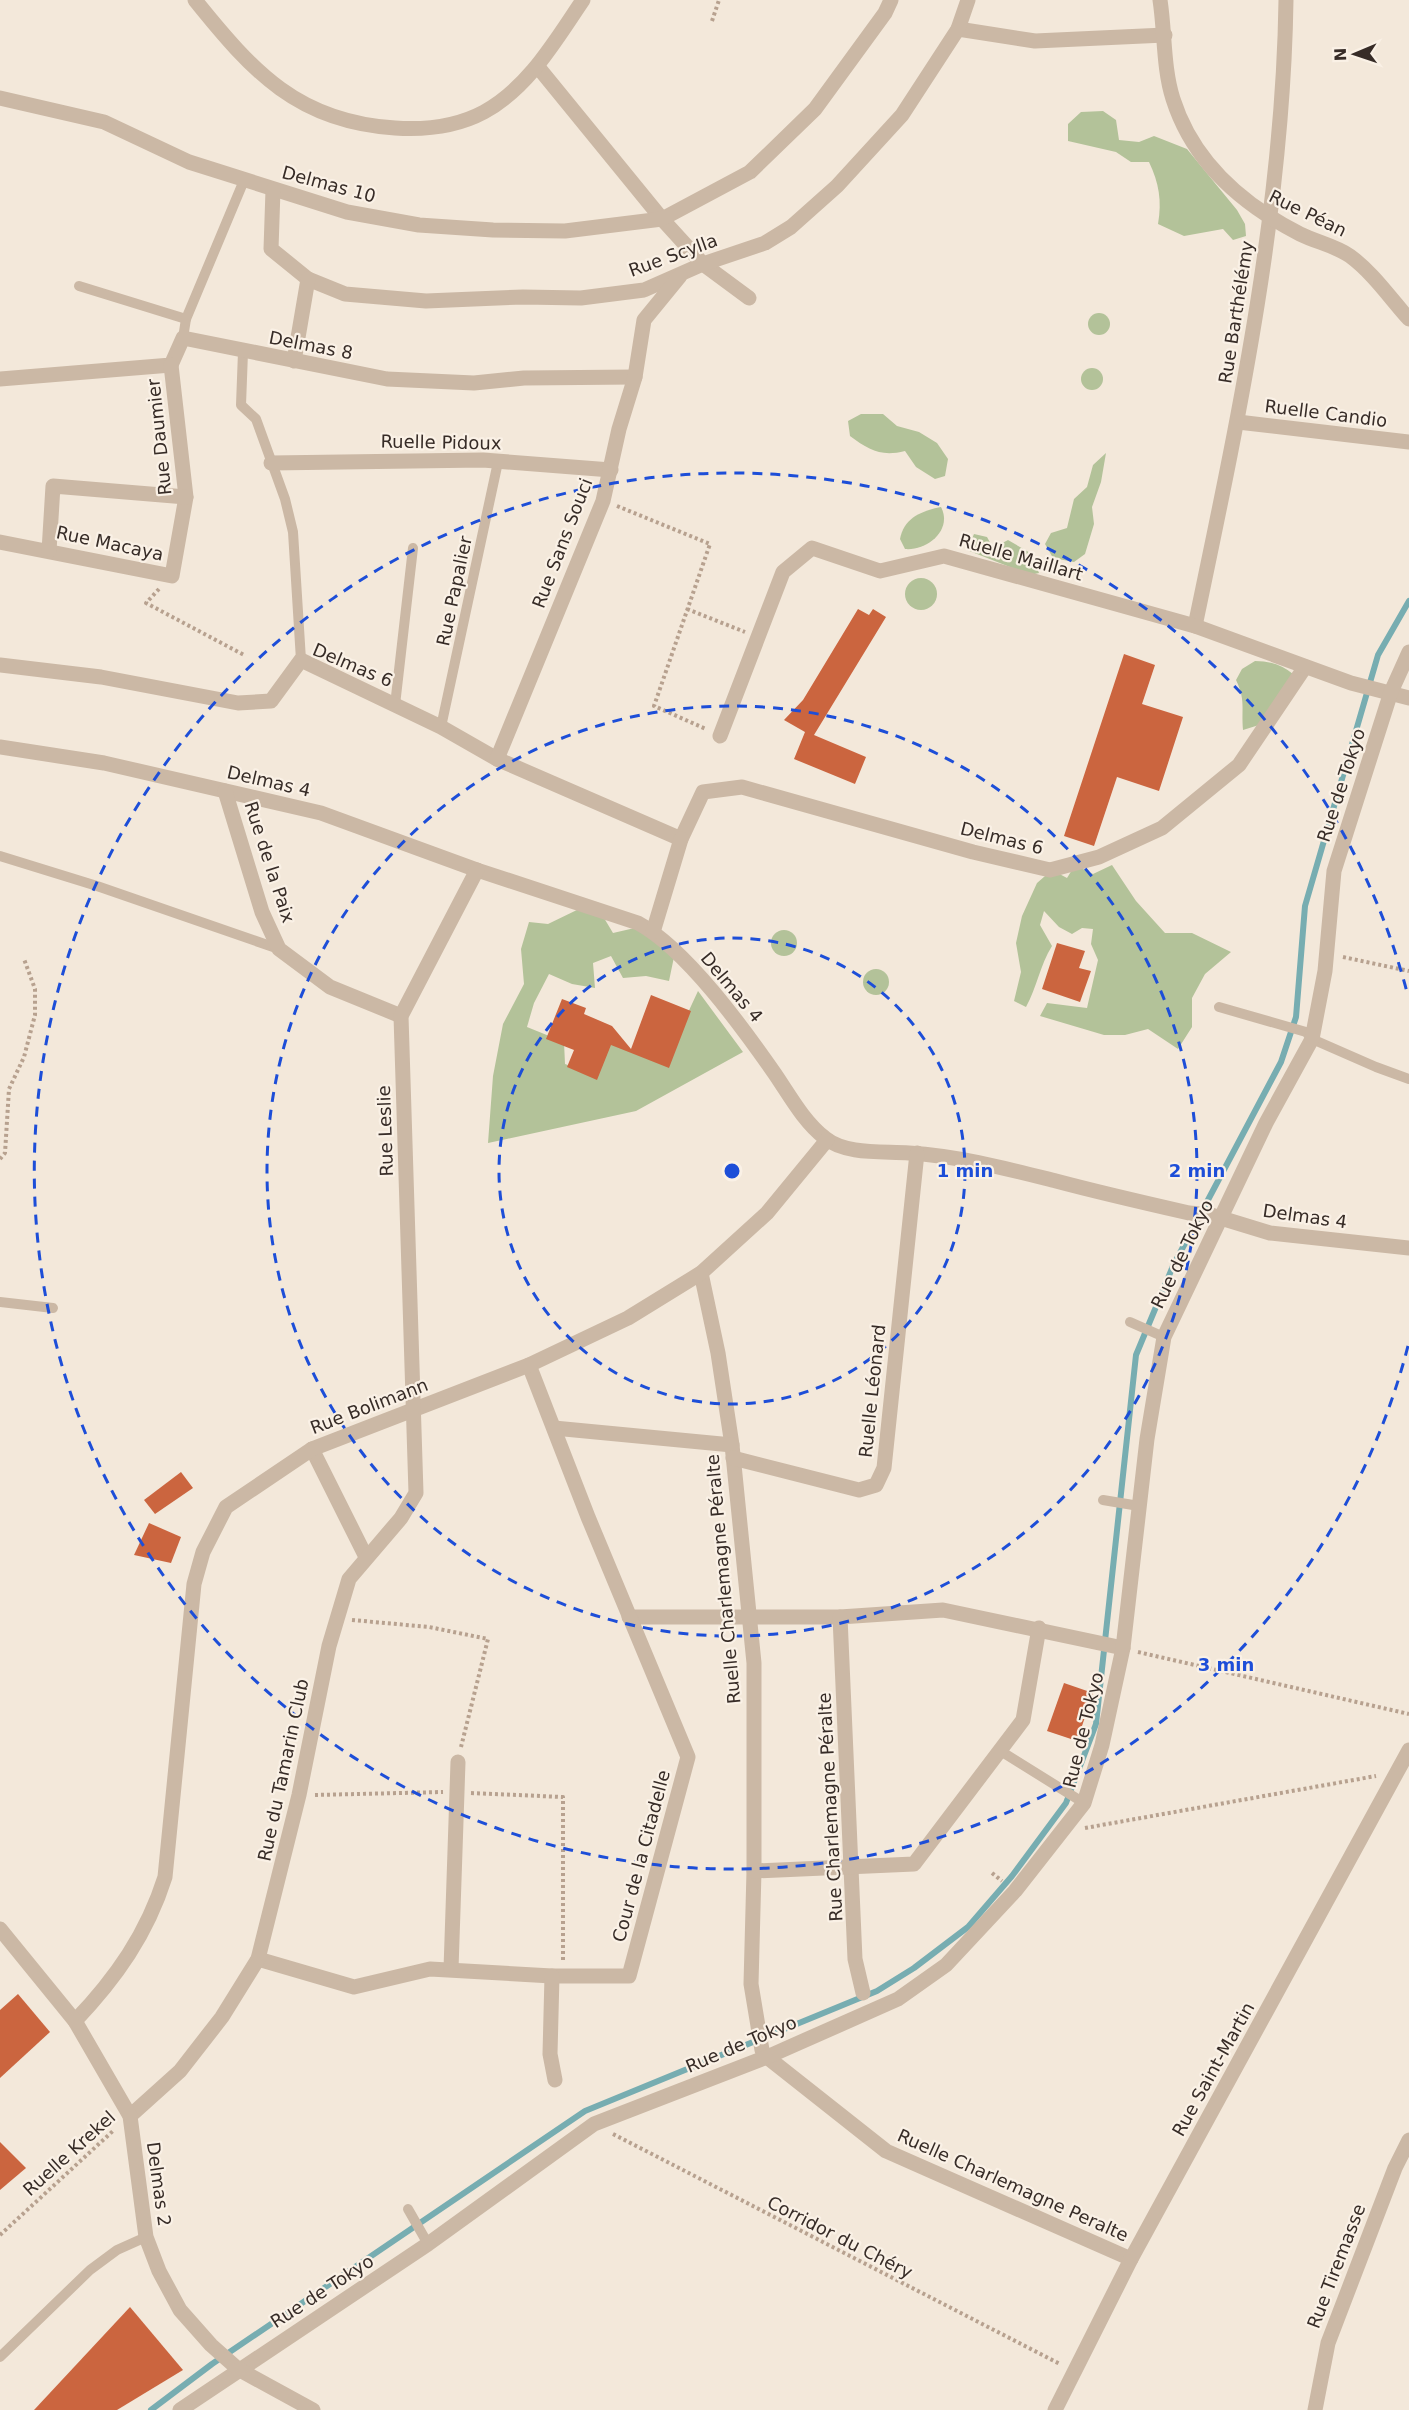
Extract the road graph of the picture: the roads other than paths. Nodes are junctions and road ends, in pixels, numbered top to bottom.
1 (195, 0) edge
2 (583, 0) edge
3 (891, 0) edge
4 (968, 0) edge
5 (1160, 0) edge
6 (1286, 0) edge
7 (958, 29) junction
8 (1165, 35) junction
9 (538, 67) junction
10 (0, 98) edge
11 (244, 178) junction
12 (273, 190) junction
13 (1270, 218) junction
14 (662, 219) junction
15 (703, 264) junction
16 (680, 276) junction
17 (308, 279) junction
18 (79, 286) dead end
19 (749, 298) dead end
20 (186, 319) junction
21 (1409, 319) edge
22 (183, 338) junction
23 (243, 352) junction
24 (294, 361) junction
25 (171, 365) junction
26 (635, 376) junction
27 (0, 379) edge
28 (1238, 422) junction
29 (1409, 442) edge
30 (498, 462) junction
31 (271, 463) junction
32 (610, 470) junction
33 (186, 497) junction
34 (0, 542) edge
35 (413, 548) dead end
36 (49, 550) junction
37 (172, 576) joint
38 (1195, 626) junction
39 (1409, 652) edge
40 (301, 660) junction
41 (0, 665) edge
42 (1305, 667) junction
43 (1391, 692) junction
44 (1409, 698) edge
45 (395, 705) junction
46 (441, 727) junction
47 (720, 736) road end
48 (0, 747) edge
49 (497, 759) junction
50 (225, 791) junction
51 (681, 839) junction
52 (0, 856) edge
53 (477, 870) junction
54 (653, 932) junction
55 (279, 950) junction
56 (1219, 1007) dead end
57 (401, 1016) junction
58 (1309, 1035) junction
59 (1409, 1079) edge
60 (827, 1140) junction
61 (917, 1153) junction
62 (1216, 1217) junction
63 (1409, 1248) edge
64 (701, 1273) junction
65 (0, 1302) edge
66 (53, 1308) dead end
67 (1130, 1322) dead end
68 (1160, 1335) junction
69 (529, 1365) junction
70 (413, 1409) junction
71 (554, 1428) junction
72 (312, 1449) junction
73 (733, 1452) junction
74 (1103, 1500) dead end
75 (1135, 1505) junction
76 (366, 1557) junction
77 (629, 1617) junction
78 (749, 1617) junction
79 (840, 1617) junction
80 (1039, 1628) junction
81 (1123, 1648) junction
82 (999, 1750) junction
83 (1409, 1750) edge
84 (458, 1762) road end
85 (1084, 1803) junction
86 (853, 1867) junction
87 (754, 1871) junction
88 (0, 1929) edge
89 (258, 1959) junction
90 (451, 1969) junction
91 (557, 1976) junction
92 (863, 1994) dead end
93 (75, 2021) junction
94 (764, 2053) junction
95 (555, 2080) dead end
96 (130, 2116) junction
97 (1409, 2140) edge
98 (408, 2209) dead end
99 (146, 2237) junction
100 (425, 2239) junction
101 (1131, 2259) junction
102 (0, 2357) edge
103 (238, 2369) junction
104 (180, 2410) edge
105 (313, 2410) edge
106 (1055, 2410) edge
107 (1315, 2410) edge

1 - 9 street
2 - 9 street
3 - 14 street
4 - 7 street, Rue Scylla
5 - 8 street, Rue Péan
6 - 13 street, Rue Barthélémy
7 - 8 street
7 - 15 street, Rue Scylla
8 - 13 street, Rue Péan
9 - 14 street
10 - 11 street, Delmas 10
11 - 12 street, Delmas 10
11 - 20 lane
12 - 14 street, Delmas 10
12 - 17 street, Rue Scylla
13 - 21 street, Rue Péan
13 - 28 street, Rue Barthélémy
14 - 15 street
15 - 16 street, Rue Scylla
15 - 19 street
16 - 17 street, Rue Scylla
16 - 26 street, Rue Sans Souci
17 - 24 street
18 - 20 lane
20 - 22 lane
22 - 23 street, Delmas 8
22 - 25 street
23 - 24 street, Delmas 8
23 - 31 lane
24 - 26 street, Delmas 8
25 - 27 street
25 - 33 street, Rue Daumier
26 - 32 street, Rue Sans Souci
28 - 29 street, Ruelle Candio
28 - 38 street, Rue Barthélémy
30 - 31 street, Ruelle Pidoux
30 - 32 street, Ruelle Pidoux
30 - 46 lane, Rue Papalier
31 - 40 lane
32 - 49 street, Rue Sans Souci
33 - 36 street
33 - 37 street, Rue Daumier
34 - 36 street, Rue Macaya
35 - 45 lane
36 - 37 street, Rue Macaya
38 - 42 street, Ruelle Maillart
38 - 47 street, Ruelle Maillart
39 - 43 street, Rue de Tokyo
40 - 41 street, Delmas 6
40 - 45 street, Delmas 6
42 - 43 street, Ruelle Maillart
42 - 51 street, Delmas 6
43 - 44 street
43 - 58 street, Rue de Tokyo
45 - 46 street, Delmas 6
46 - 49 street, Delmas 6
48 - 50 street, Delmas 4
49 - 51 street, Delmas 6
50 - 53 street, Delmas 4
50 - 55 street, Rue de la Paix
51 - 54 street, Delmas 6
52 - 55 lane
53 - 54 street, Delmas 4
53 - 57 street, Rue Leslie
54 - 60 street, Delmas 4
55 - 57 street, Rue de la Paix
56 - 58 lane
57 - 70 street, Rue Leslie
58 - 59 lane
58 - 62 street, Rue de Tokyo
60 - 61 street, Delmas 4
60 - 64 street, Rue Bolimann
61 - 62 street, Delmas 4
61 - 73 street, Ruelle Léonard
62 - 63 street, Delmas 4
62 - 68 street, Rue de Tokyo
64 - 69 street, Rue Bolimann
64 - 73 street, Ruelle Charlemagne Péralte
65 - 66 lane
67 - 68 lane
68 - 75 street, Rue de Tokyo
69 - 70 street, Rue Bolimann
69 - 71 street, Cour de la Citadelle
70 - 72 street, Rue Bolimann
70 - 76 street, Rue du Tamarin Club
71 - 73 street, Ruelle Léonard
71 - 77 street, Cour de la Citadelle
72 - 76 street
72 - 93 street, Rue Bolimann
73 - 78 street, Ruelle Charlemagne Péralte
74 - 75 lane
75 - 81 street, Rue de Tokyo
76 - 89 street, Rue du Tamarin Club
77 - 78 street
77 - 91 street, Cour de la Citadelle
78 - 79 street
78 - 87 street, Ruelle Charlemagne Péralte
79 - 80 street
79 - 86 street, Rue Charlemagne Péralte
80 - 81 street
80 - 82 street
81 - 85 street, Rue de Tokyo
82 - 85 lane
82 - 86 street
83 - 101 street, Rue Saint-Martin
84 - 90 street
85 - 94 street, Rue de Tokyo
86 - 87 street
86 - 92 street, Rue Charlemagne Péralte
87 - 94 street, Ruelle Charlemagne Péralte
88 - 93 street, Delmas 2
89 - 90 street, Cour de la Citadelle
89 - 96 street, Rue du Tamarin Club
90 - 91 street, Cour de la Citadelle
91 - 95 street
93 - 96 street, Delmas 2
94 - 100 street, Rue de Tokyo
94 - 101 street, Ruelle Charlemagne Peralte
96 - 99 street, Delmas 2
97 - 107 street, Rue Tiremasse
98 - 100 lane
99 - 102 lane
99 - 103 street, Delmas 2
100 - 103 street, Rue de Tokyo
101 - 106 street, Rue Saint-Martin
103 - 104 street, Rue de Tokyo
103 - 105 street, Delmas 2

